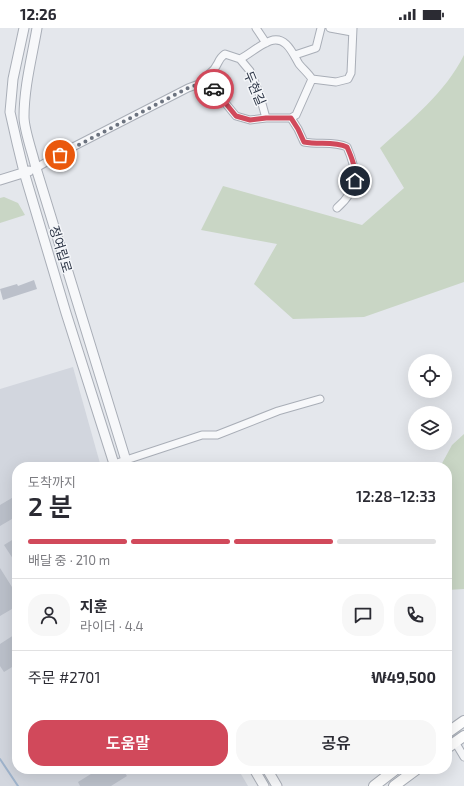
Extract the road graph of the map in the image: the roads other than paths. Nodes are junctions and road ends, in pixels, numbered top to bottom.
1 (24, 28) edge
2 (38, 28) edge
3 (256, 28) edge
4 (321, 28) edge
5 (330, 28) edge
6 (352, 30) edge
7 (266, 43) junction
8 (295, 54) junction
9 (240, 59) junction
10 (312, 78) junction
11 (207, 81) junction
12 (266, 118) junction
13 (291, 118) junction
14 (36, 168) junction
15 (24, 172) junction
16 (0, 180) edge
17 (337, 208) dead end
18 (320, 399) dead end
19 (114, 462) edge
20 (126, 462) edge
21 (132, 462) edge
22 (464, 721) edge
23 (452, 729) edge
24 (456, 742) edge
25 (464, 756) edge
26 (257, 774) edge
27 (270, 774) edge
28 (390, 774) edge
29 (410, 774) edge
30 (264, 786) edge
31 (276, 786) edge
32 (374, 786) edge
33 (394, 786) edge

1 - 15 street, 정여립로
2 - 14 street, 정여립로
3 - 7 street
4 - 8 street
5 - 6 street
6 - 10 street
7 - 8 street
7 - 9 street, 두현길
8 - 10 street
9 - 11 street, 두현길
9 - 12 street, 두현길
10 - 13 street
11 - 12 street, 두현길
11 - 14 street
12 - 13 street, 두현길
13 - 17 street
14 - 15 street
14 - 20 street, 정여립로
15 - 16 street
15 - 19 street, 정여립로
18 - 21 street
22 - 23 main road
24 - 25 street
26 - 30 street
27 - 31 street
28 - 32 main road
29 - 33 main road

